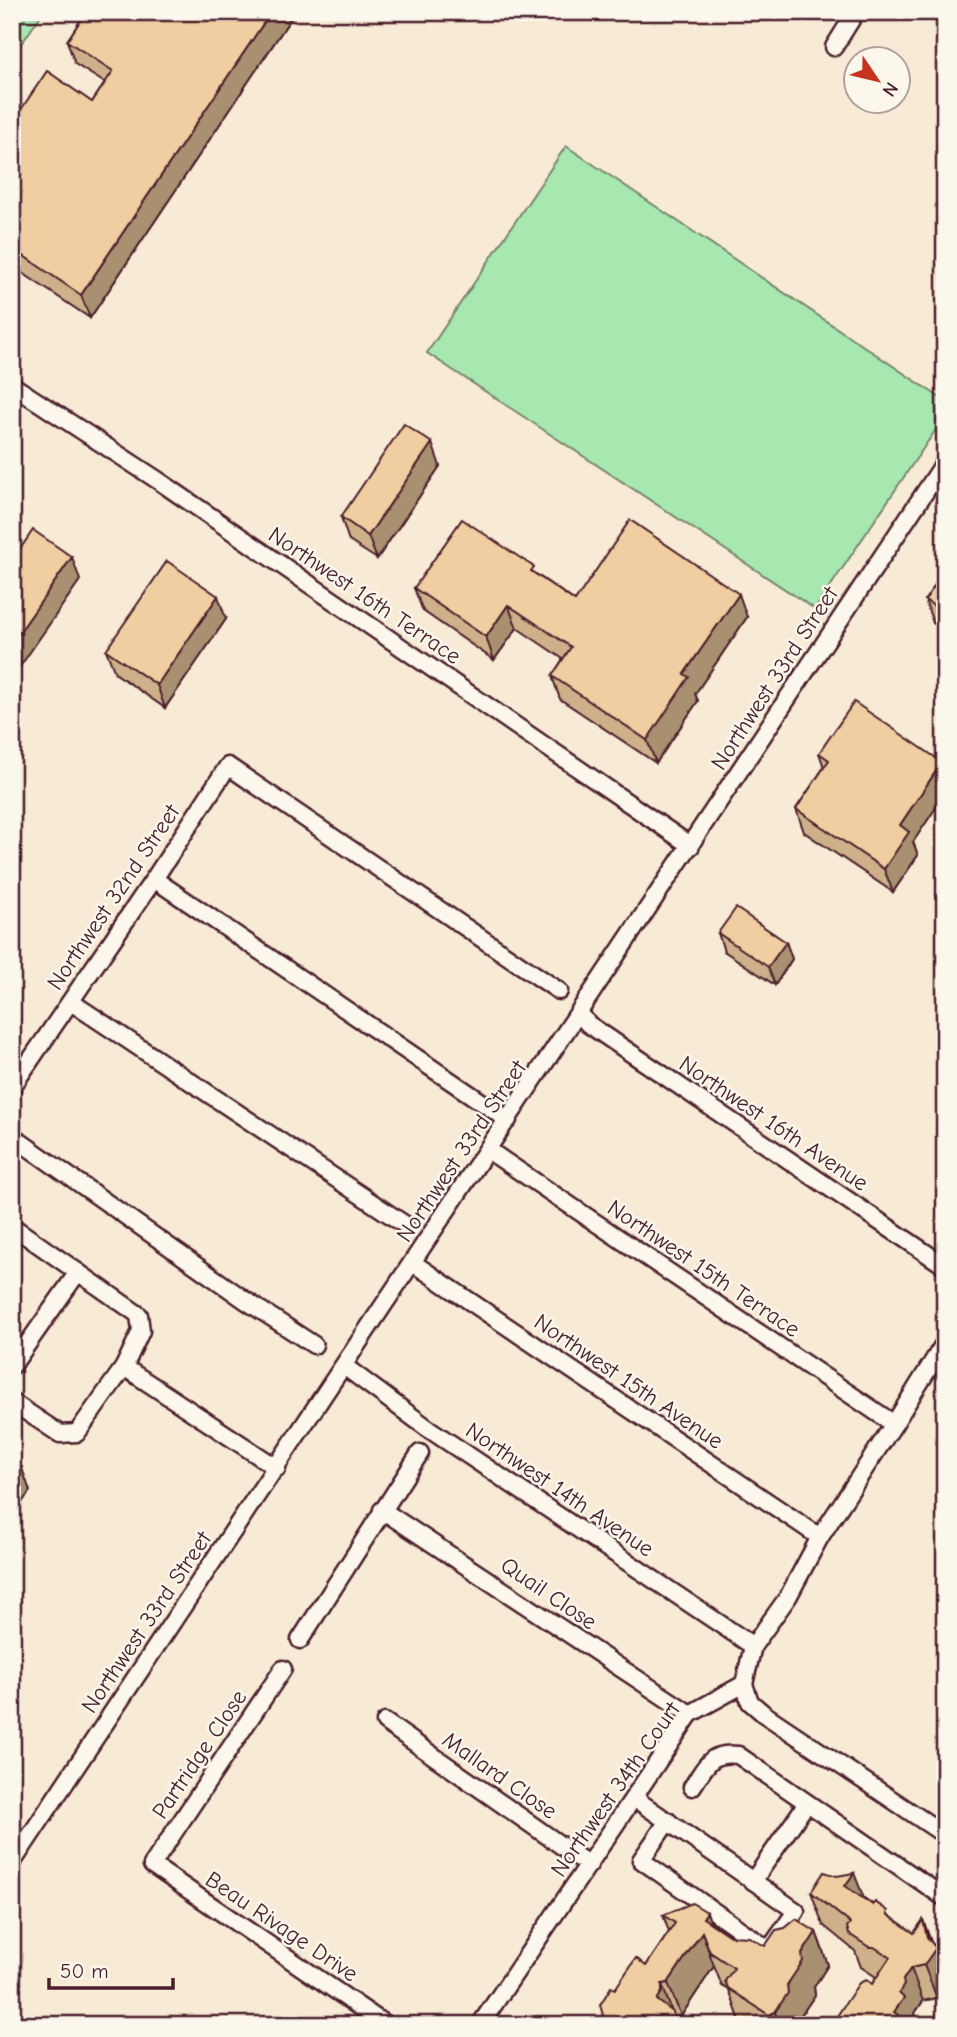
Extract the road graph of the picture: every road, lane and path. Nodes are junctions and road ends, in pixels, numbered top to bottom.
1 (856, 12) edge
2 (834, 47) dead end
3 (12, 385) edge
4 (945, 462) edge
5 (691, 846) junction
6 (154, 879) junction
7 (559, 991) dead end
8 (71, 1002) junction
9 (580, 1013) junction
10 (12, 1087) edge
11 (508, 1120) junction
12 (12, 1136) edge
13 (488, 1150) junction
14 (404, 1224) dead end
15 (12, 1226) edge
16 (413, 1263) junction
17 (945, 1266) edge
18 (78, 1272) junction
19 (945, 1342) edge
20 (314, 1345) dead end
21 (12, 1366) edge
22 (344, 1366) junction
23 (124, 1367) junction
24 (12, 1402) edge
25 (894, 1424) junction
26 (420, 1453) dead end
27 (277, 1468) junction
28 (382, 1510) junction
29 (820, 1537) junction
30 (300, 1640) dead end
31 (753, 1646) junction
32 (283, 1669) dead end
33 (744, 1684) junction
34 (690, 1714) junction
35 (385, 1722) dead end
36 (692, 1787) dead end
37 (634, 1798) junction
38 (807, 1803) junction
39 (668, 1821) junction
40 (945, 1835) edge
41 (12, 1863) edge
42 (152, 1865) joint
43 (589, 1865) junction
44 (753, 1881) junction
45 (945, 1898) edge
46 (386, 2025) edge
47 (480, 2025) edge

1 - 2 street
3 - 5 street, Northwest 16th Terrace
4 - 5 street, Northwest 33rd Street
5 - 9 street, Northwest 33rd Street
6 - 7 street, Northwest 32nd Street
6 - 8 street, Northwest 32nd Street
6 - 11 street
8 - 10 street, Northwest 32nd Street
8 - 14 street
9 - 11 street, Northwest 33rd Street
9 - 17 street, Northwest 16th Avenue
11 - 13 street, Northwest 33rd Street
12 - 20 street
13 - 16 street, Northwest 33rd Street
13 - 25 street, Northwest 15th Terrace
15 - 18 street
16 - 22 street, Northwest 33rd Street
16 - 29 street, Northwest 15th Avenue
18 - 21 street
18 - 23 street
19 - 25 street
22 - 27 street, Northwest 33rd Street
22 - 31 street, Northwest 14th Avenue
23 - 24 street
23 - 27 street
25 - 29 street
26 - 28 street
27 - 41 street, Northwest 33rd Street
28 - 30 street
28 - 34 street, Quail Close
29 - 31 street
31 - 33 street
32 - 42 street, Partridge Close
33 - 34 street, Northwest 34th Court
33 - 40 street
34 - 37 street, Northwest 34th Court
35 - 43 street, Mallard Close
36 - 38 street
37 - 39 street
37 - 43 street, Northwest 34th Court
38 - 44 street
38 - 45 street
39 - 44 street
39 - 44 street
42 - 46 street, Beau Rivage Drive
43 - 47 street, Northwest 34th Court

